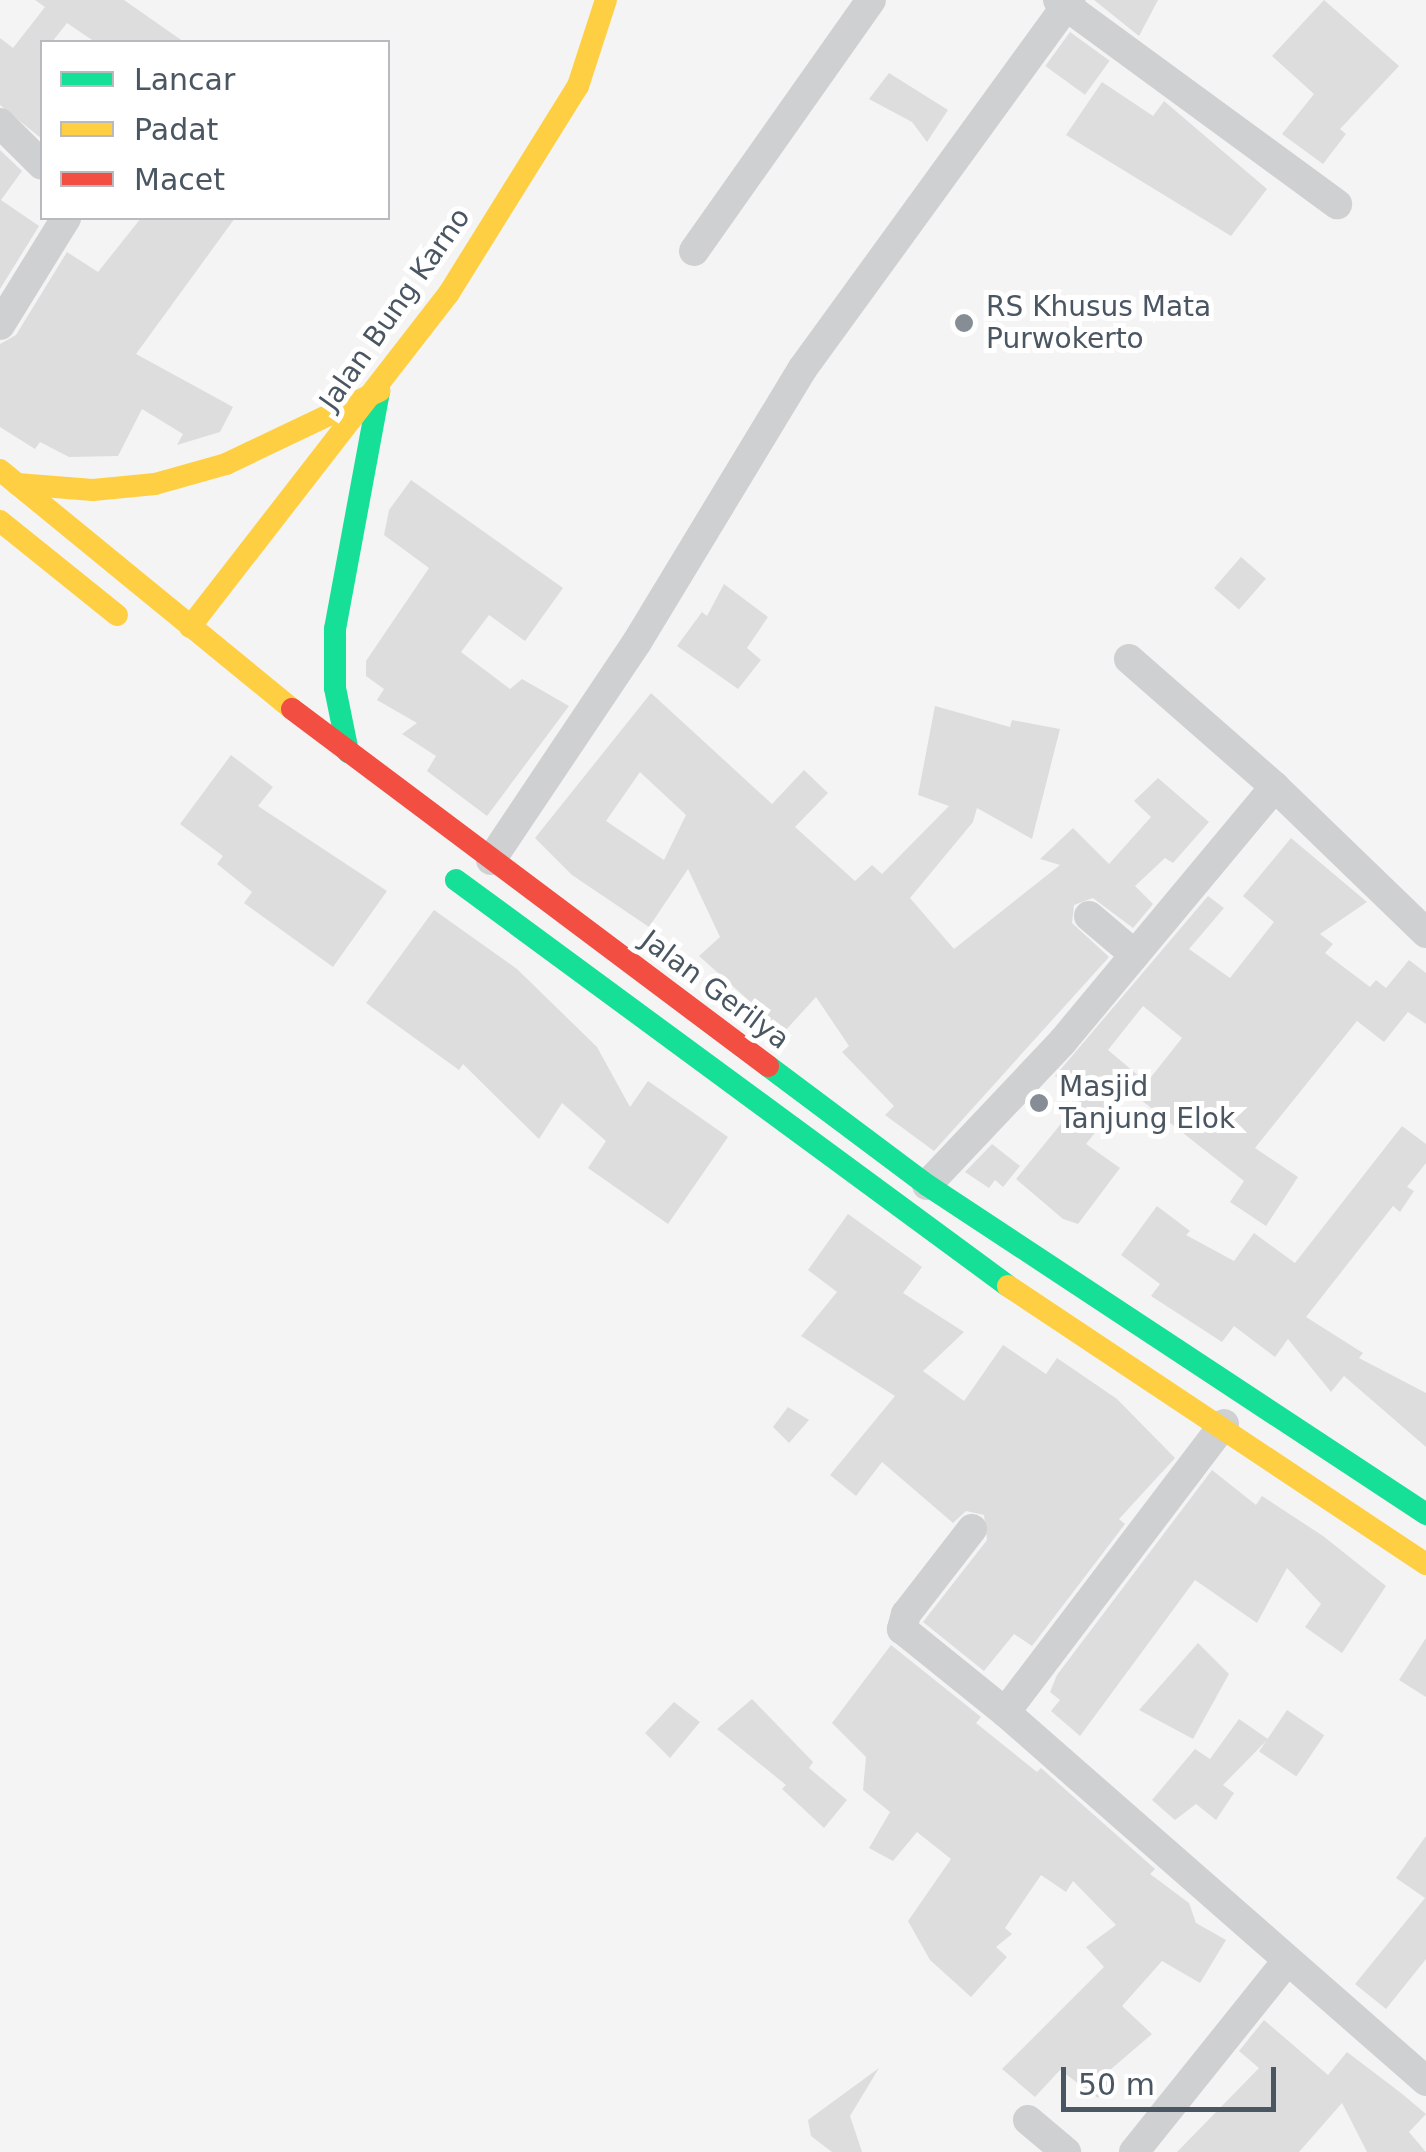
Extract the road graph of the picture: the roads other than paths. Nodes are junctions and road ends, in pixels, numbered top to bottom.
1 (606, 0) edge
2 (871, 0) edge
3 (1065, 2) edge
4 (0, 123) edge
5 (40, 164) edge
6 (1336, 204) dead end
7 (65, 220) edge
8 (694, 250) dead end
9 (0, 325) edge
10 (379, 390) junction
11 (9, 477) edge
12 (0, 521) edge
13 (190, 627) junction
14 (140, 633) dead end
15 (1129, 659) dead end
16 (348, 752) junction
17 (1274, 787) junction
18 (492, 860) junction
19 (442, 869) dead end
20 (1089, 916) dead end
21 (1426, 933) edge
22 (1135, 955) junction
23 (927, 1185) junction
24 (1244, 1392) junction
25 (1219, 1432) junction
26 (1426, 1514) edge
27 (972, 1529) dead end
28 (1426, 1564) edge
29 (1005, 1712) junction
30 (1286, 1962) junction
31 (1426, 2081) edge
32 (1028, 2120) dead end
33 (1066, 2152) edge
34 (1134, 2152) edge

1 - 10 main road, Jalan Bung Karno
2 - 8 street
3 - 6 street
3 - 18 street
4 - 5 street
7 - 9 street
10 - 11 main road
10 - 13 main road, Jalan Bung Karno
10 - 16 main road
11 - 13 main road, Jalan Gerilya
12 - 14 main road
13 - 16 main road, Jalan Gerilya
15 - 17 street
16 - 18 main road, Jalan Gerilya
17 - 21 street
17 - 22 street
18 - 23 main road, Jalan Gerilya
19 - 25 main road
20 - 22 street
22 - 23 street
23 - 24 main road, Jalan Gerilya
24 - 25 street
24 - 26 main road, Jalan Gerilya
25 - 28 main road
25 - 29 street
27 - 29 street
29 - 30 street
30 - 31 street
30 - 34 street
32 - 33 street

